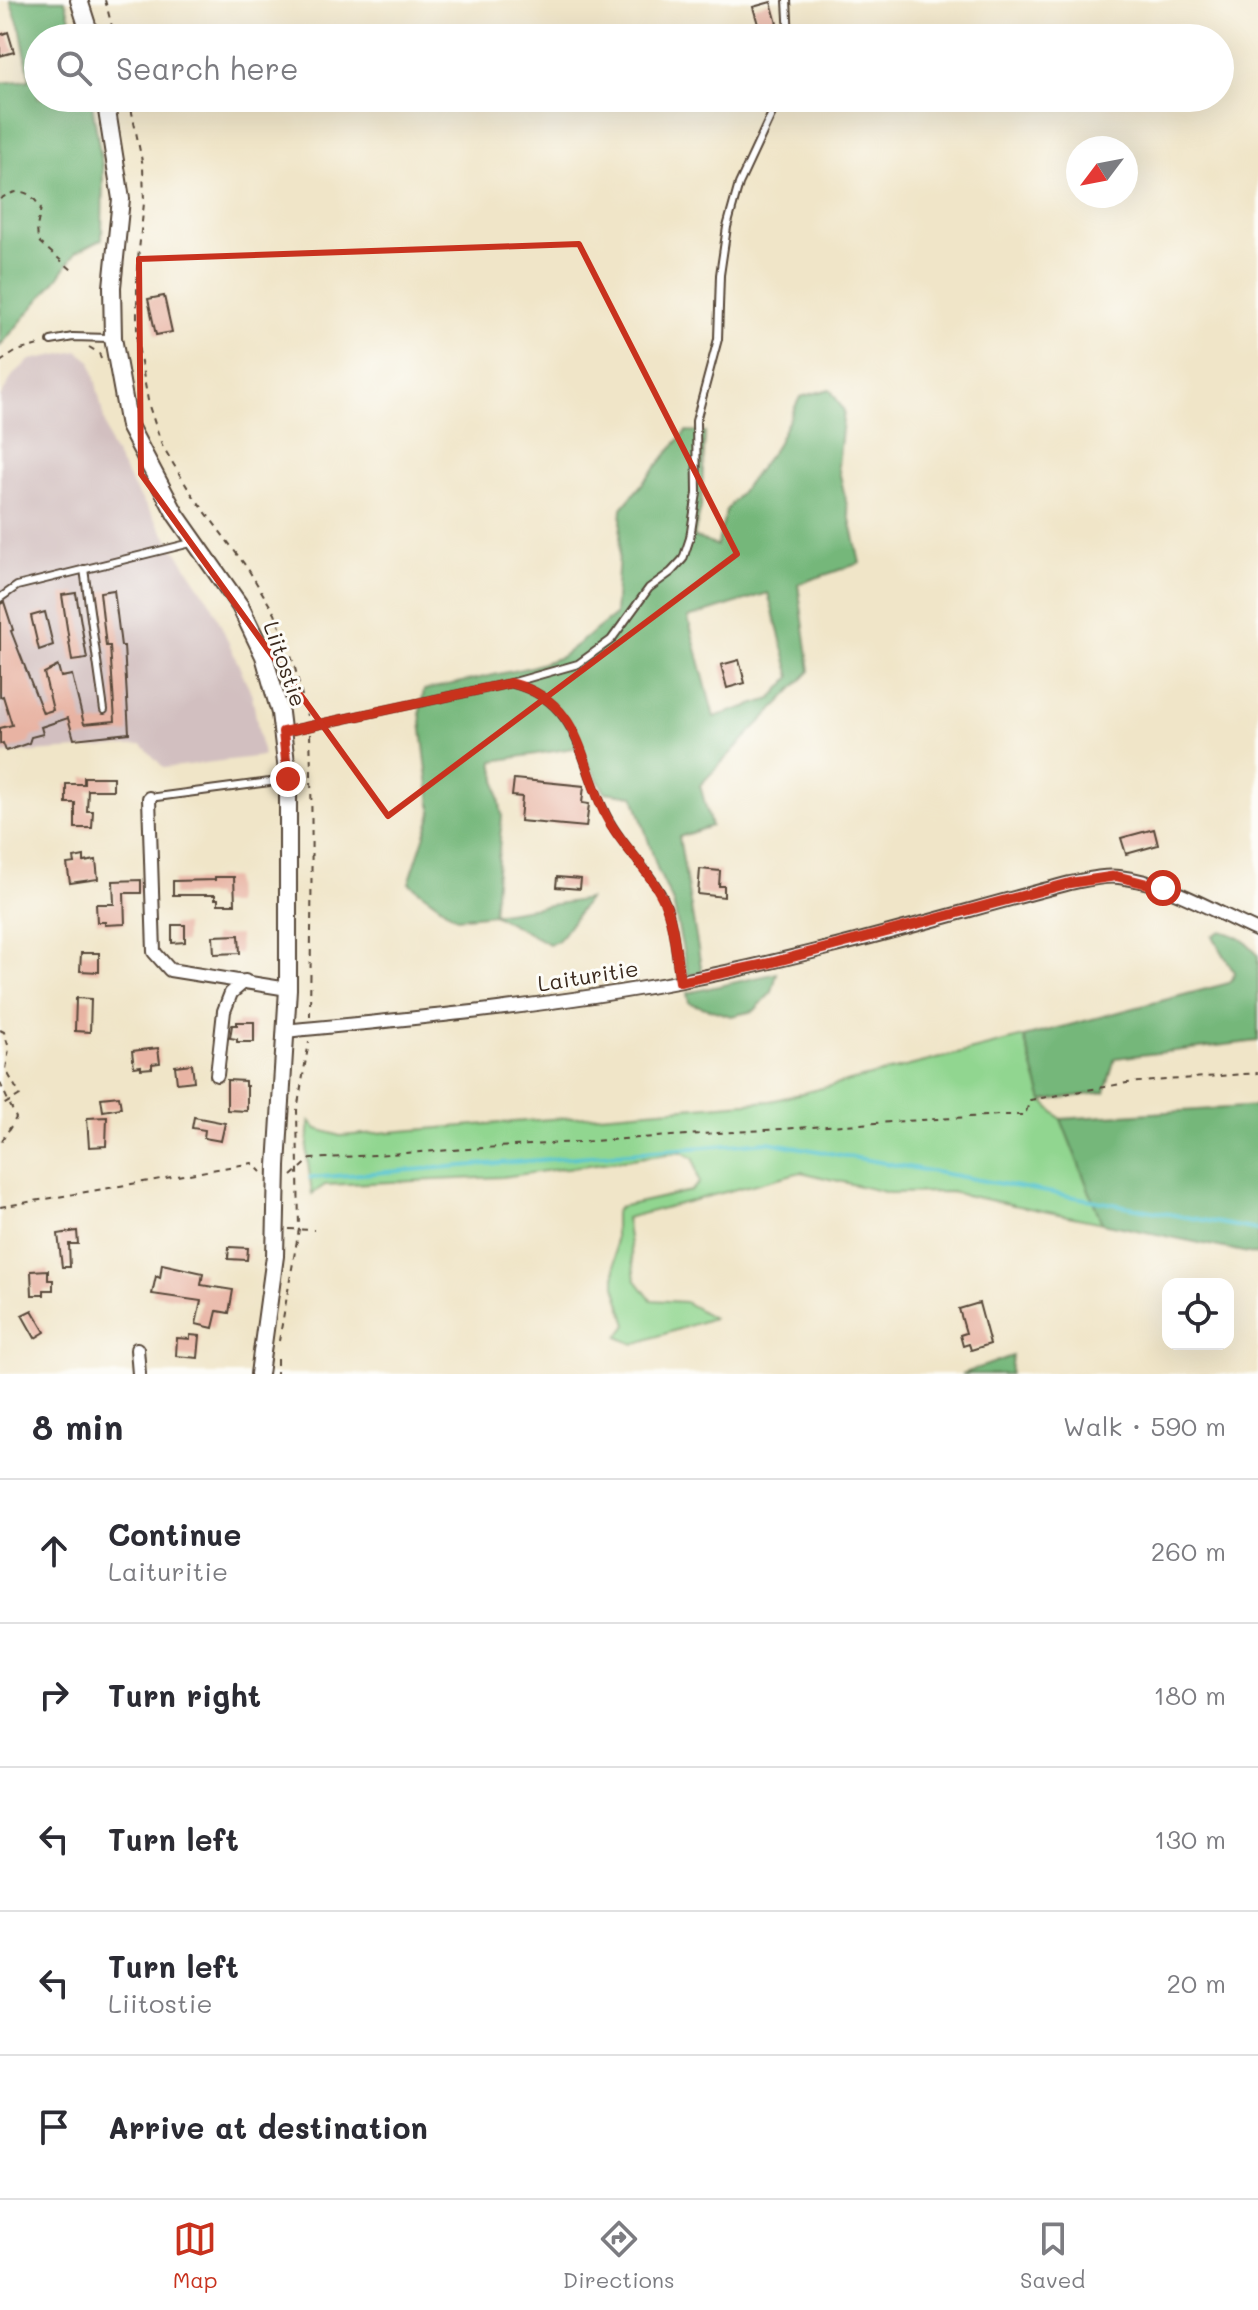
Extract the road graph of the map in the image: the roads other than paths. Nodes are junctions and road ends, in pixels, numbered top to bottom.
1 (79, 0) edge
2 (787, 0) edge
3 (87, 24) edge
4 (788, 24) edge
5 (108, 112) edge
6 (772, 112) edge
7 (113, 338) junction
8 (51, 341) road end
9 (195, 542) junction
10 (84, 569) junction
11 (0, 598) edge
12 (511, 683) junction
13 (104, 710) dead end
14 (283, 732) junction
15 (288, 779) junction
16 (149, 798) joint
17 (1258, 931) edge
18 (245, 981) junction
19 (680, 982) junction
20 (288, 989) junction
21 (285, 1031) junction
22 (217, 1075) dead end
23 (137, 1349) dead end
24 (139, 1374) edge
25 (259, 1374) edge

1 - 3 street
2 - 4 lane
5 - 7 street, Liitostie
6 - 12 lane
7 - 8 lane
7 - 9 street, Liitostie
9 - 10 lane
9 - 14 street, Liitostie
10 - 11 lane
10 - 13 lane
12 - 14 lane
12 - 19 lane
14 - 15 street, Liitostie
15 - 16 lane
15 - 20 street, Liitostie
16 - 18 street
17 - 19 street, Laituritie
18 - 20 street
18 - 22 street
19 - 21 street, Laituritie
20 - 21 street, Liitostie
21 - 25 street, Liitostie
23 - 24 street

